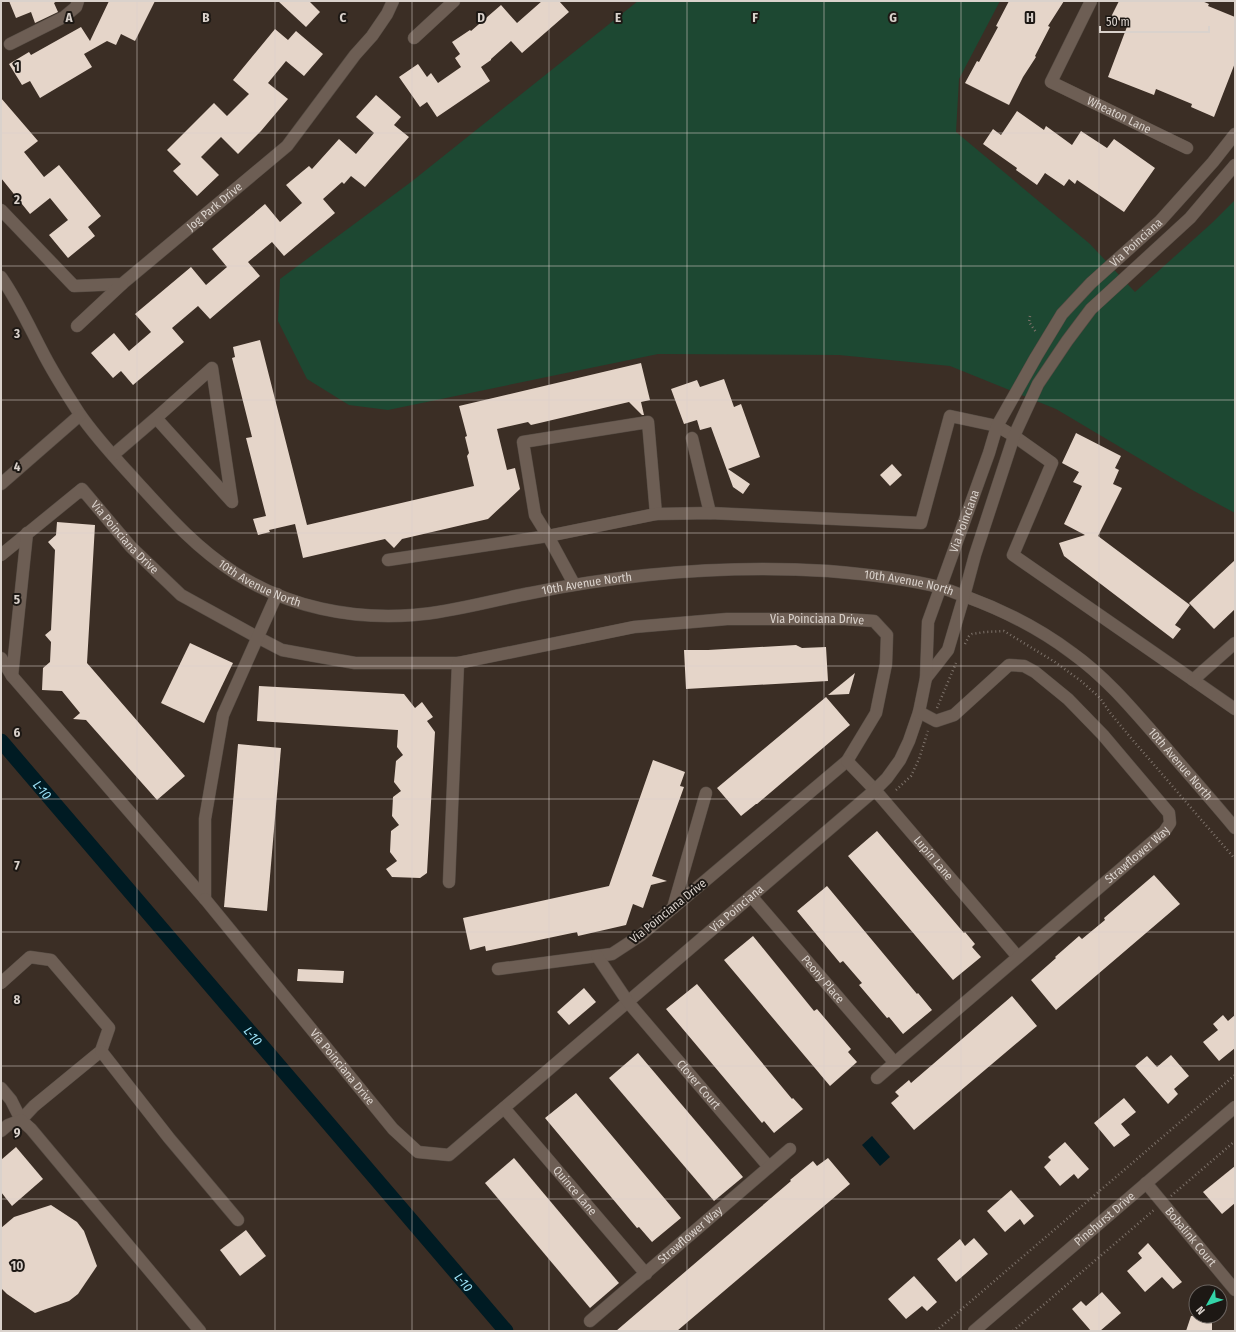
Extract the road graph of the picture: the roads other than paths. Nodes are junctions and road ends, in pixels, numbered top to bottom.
1 (78, 1) edge
2 (393, 1) edge
3 (454, 1) edge
4 (1092, 1) edge
5 (414, 38) dead end
6 (10, 44) dead end
7 (1235, 134) edge
8 (1187, 148) dead end
9 (1235, 165) edge
10 (1, 210) edge
11 (1, 277) edge
12 (122, 284) junction
13 (77, 326) dead end
14 (1027, 372) junction
15 (1042, 378) junction
16 (80, 415) junction
17 (156, 418) junction
18 (997, 426) junction
19 (1014, 436) junction
20 (692, 438) dead end
21 (113, 455) junction
22 (1, 484) edge
23 (710, 513) junction
24 (656, 514) junction
25 (27, 533) junction
26 (548, 536) junction
27 (1, 555) edge
28 (388, 560) dead end
29 (574, 584) junction
30 (941, 588) junction
31 (277, 594) junction
32 (964, 596) junction
33 (257, 637) junction
34 (1234, 646) edge
35 (1, 658) edge
36 (458, 663) junction
37 (12, 676) junction
38 (926, 678) junction
39 (1193, 680) junction
40 (1235, 709) edge
41 (919, 712) junction
42 (847, 761) junction
43 (875, 790) junction
44 (706, 793) dead end
45 (1230, 812) edge
46 (1235, 828) edge
47 (449, 882) dead end
48 (751, 896) junction
49 (204, 899) junction
50 (673, 908) junction
51 (597, 956) junction
52 (1018, 957) junction
53 (498, 969) dead end
54 (1, 983) edge
55 (628, 1002) junction
56 (101, 1051) junction
57 (895, 1063) junction
58 (877, 1078) dead end
59 (1, 1088) edge
60 (1235, 1107) edge
61 (504, 1108) junction
62 (21, 1120) junction
63 (1, 1131) edge
64 (790, 1149) dead end
65 (769, 1168) junction
66 (1146, 1183) junction
67 (238, 1220) dead end
68 (646, 1274) junction
69 (1235, 1290) edge
70 (590, 1321) dead end
71 (200, 1331) edge
72 (974, 1331) edge

1 - 6 street
2 - 12 street, Jog Park Drive
3 - 5 street
4 - 8 street, Wheaton Lane
7 - 14 street, Via Poinciana
9 - 15 street, Via Poinciana
10 - 12 street
11 - 16 street, 10th Avenue North
12 - 13 street, Jog Park Drive
14 - 15 street
14 - 18 street, Via Poinciana
15 - 19 street, Via Poinciana
16 - 21 street, 10th Avenue North
16 - 22 street
17 - 17 street
17 - 21 street
18 - 19 street
18 - 23 street
18 - 30 street, Via Poinciana
19 - 32 street, Via Poinciana
19 - 39 street
20 - 23 street
21 - 31 street, 10th Avenue North
23 - 24 street
24 - 26 street
24 - 26 street
25 - 27 street, Via Poinciana Drive
25 - 33 street, Via Poinciana Drive
25 - 37 street
26 - 28 street
26 - 29 street
29 - 30 street, 10th Avenue North
29 - 31 street, 10th Avenue North
30 - 32 street, 10th Avenue North
30 - 38 street, Via Poinciana
31 - 33 street
32 - 38 street, Via Poinciana
32 - 45 street, 10th Avenue North
33 - 36 street, Via Poinciana Drive
33 - 49 street
34 - 39 street
35 - 37 street, Via Poinciana Drive
36 - 42 street, Via Poinciana Drive
36 - 47 street
37 - 49 street, Via Poinciana Drive
38 - 41 street, Via Poinciana
39 - 40 street
41 - 43 street, Via Poinciana
41 - 52 street, Strawflower Way
42 - 43 street, Lupin Lane
42 - 50 street, Via Poinciana Drive
43 - 48 street, Via Poinciana
43 - 52 street, Lupin Lane
44 - 50 street
45 - 46 street, 10th Avenue North
48 - 55 street, Via Poinciana
48 - 57 street, Peony Place
49 - 61 street, Via Poinciana Drive
50 - 51 street, Via Poinciana Drive
51 - 53 street, Via Poinciana Drive
51 - 55 street
52 - 57 street, Strawflower Way
54 - 56 street
55 - 61 street, Via Poinciana
55 - 65 street, Clover Court
56 - 62 street
56 - 67 street
57 - 58 street, Strawflower Way
59 - 62 street
60 - 66 street, Pinehurst Drive
61 - 68 street, Quince Lane
62 - 63 street
62 - 71 street
64 - 65 street, Strawflower Way
65 - 68 street, Strawflower Way
66 - 69 street, Bobalink Court
66 - 72 street, Pinehurst Drive
68 - 70 street, Strawflower Way

